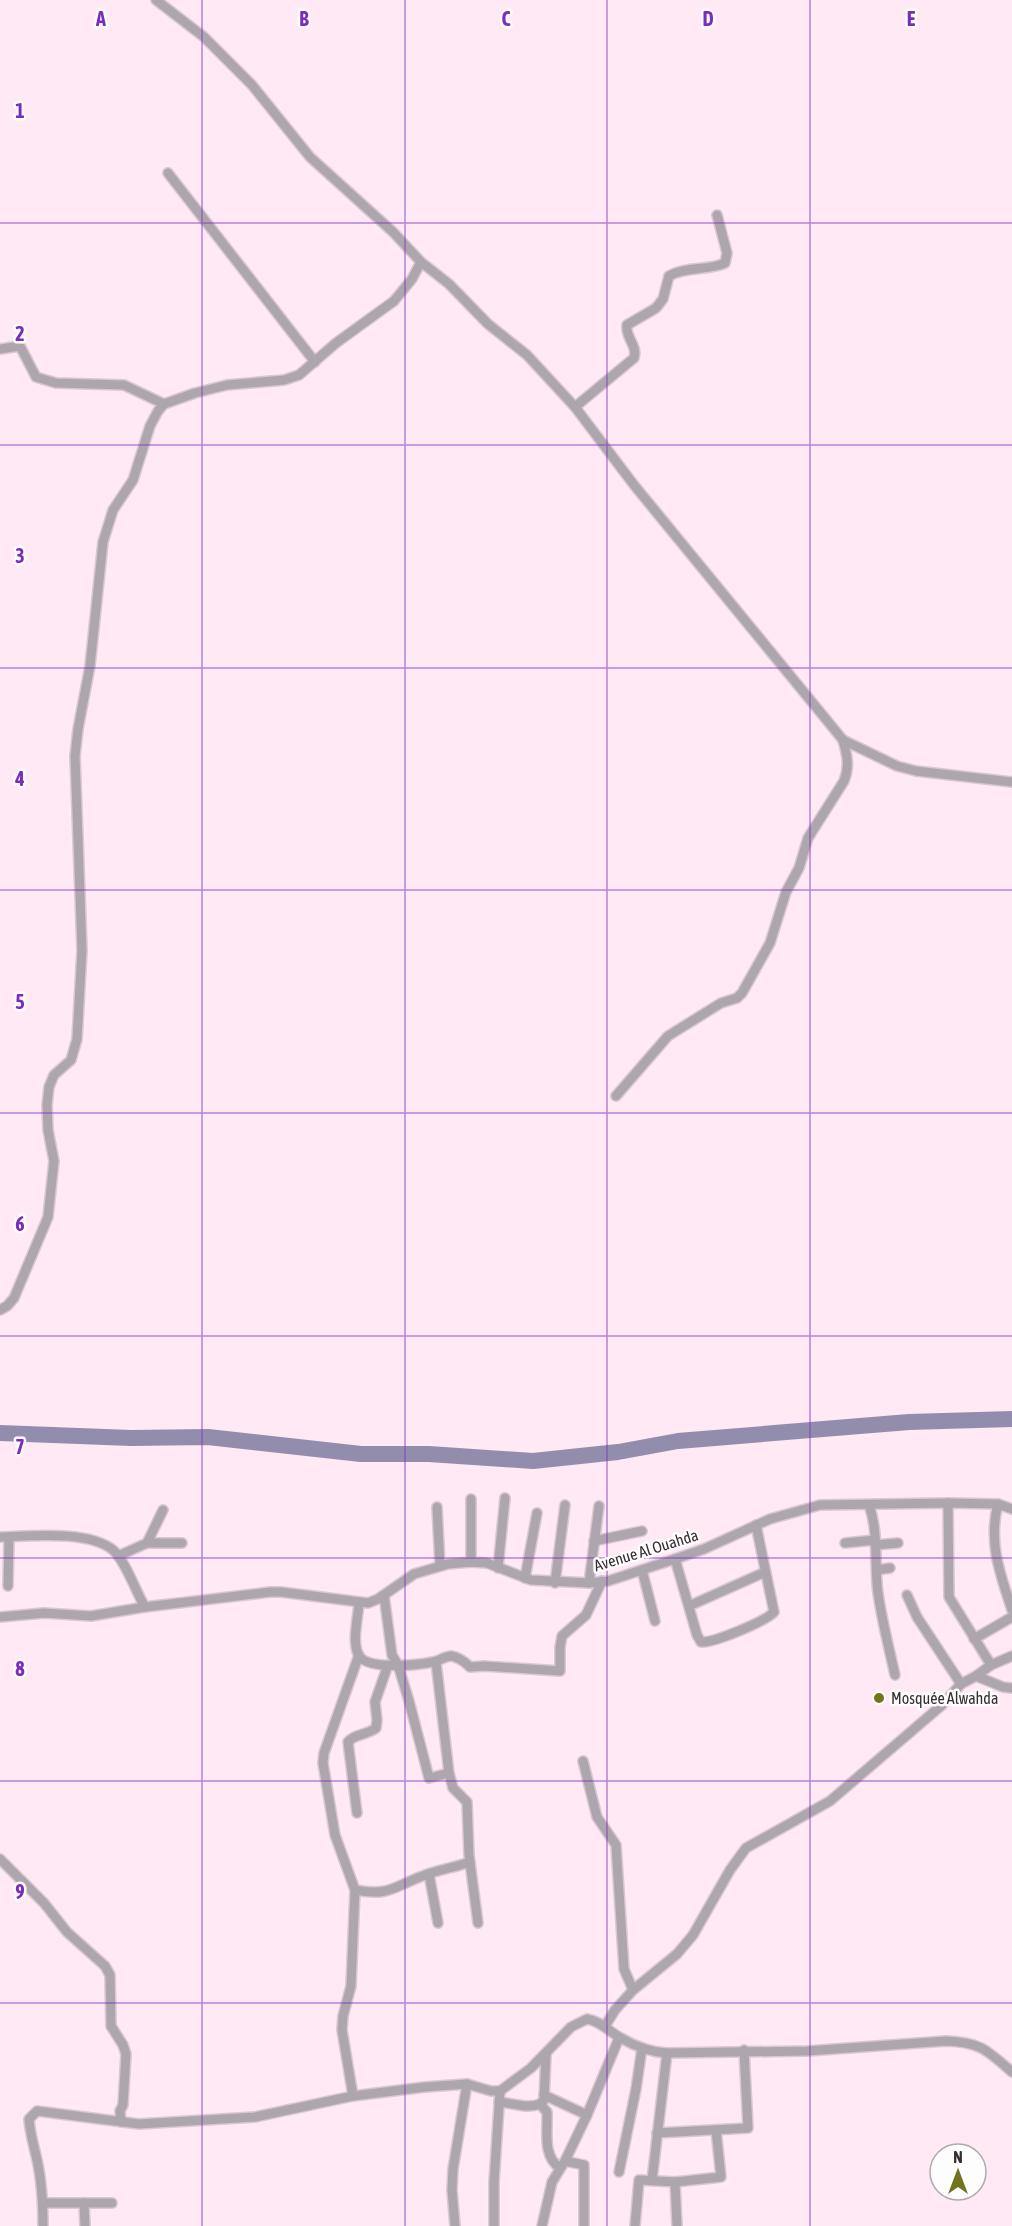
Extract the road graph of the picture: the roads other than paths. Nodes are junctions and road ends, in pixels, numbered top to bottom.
1 (156, 0) edge
2 (168, 173) dead end
3 (717, 215) dead end
4 (421, 262) junction
5 (0, 349) edge
6 (315, 362) junction
7 (164, 404) junction
8 (575, 407) junction
9 (843, 740) junction
10 (1012, 782) edge
11 (616, 1096) dead end
12 (0, 1310) edge
13 (471, 1498) dead end
14 (505, 1498) dead end
15 (948, 1503) junction
16 (998, 1504) junction
17 (565, 1505) dead end
18 (869, 1505) junction
19 (599, 1506) dead end
20 (437, 1507) dead end
21 (1012, 1509) edge
22 (164, 1510) dead end
23 (537, 1513) dead end
24 (756, 1525) junction
25 (642, 1531) dead end
26 (5, 1537) edge
27 (594, 1541) junction
28 (182, 1543) dead end
29 (875, 1543) junction
30 (898, 1543) dead end
31 (147, 1544) junction
32 (845, 1544) dead end
33 (118, 1556) junction
34 (675, 1559) junction
35 (471, 1562) junction
36 (440, 1566) junction
37 (498, 1568) junction
38 (890, 1568) dead end
39 (877, 1569) junction
40 (642, 1570) junction
41 (765, 1572) junction
42 (1012, 1576) edge
43 (525, 1578) junction
44 (1002, 1579) junction
45 (602, 1581) junction
46 (555, 1583) junction
47 (589, 1583) junction
48 (8, 1586) dead end
49 (384, 1595) junction
50 (907, 1595) dead end
51 (359, 1603) junction
52 (689, 1606) junction
53 (145, 1607) junction
54 (1012, 1610) edge
55 (0, 1617) edge
56 (1012, 1617) edge
57 (655, 1621) dead end
58 (974, 1639) junction
59 (358, 1655) junction
60 (1012, 1656) edge
61 (435, 1662) junction
62 (393, 1665) junction
63 (991, 1665) junction
64 (895, 1675) dead end
65 (976, 1676) junction
66 (961, 1684) junction
67 (1012, 1688) edge
68 (584, 1761) dead end
69 (449, 1773) junction
70 (357, 1813) dead end
71 (0, 1859) edge
72 (470, 1862) junction
73 (429, 1874) junction
74 (355, 1890) junction
75 (438, 1923) dead end
76 (477, 1923) dead end
77 (633, 1990) junction
78 (605, 2026) junction
79 (619, 2038) junction
80 (642, 2048) junction
81 (744, 2050) junction
82 (667, 2053) junction
83 (546, 2054) junction
84 (1012, 2072) edge
85 (467, 2084) junction
86 (500, 2091) junction
87 (353, 2096) junction
88 (542, 2100) junction
89 (498, 2102) junction
90 (587, 2115) junction
91 (121, 2122) junction
92 (716, 2130) junction
93 (657, 2133) junction
94 (562, 2165) junction
95 (619, 2172) dead end
96 (652, 2180) junction
97 (675, 2182) junction
98 (42, 2203) junction
99 (84, 2203) junction
100 (112, 2203) dead end
101 (43, 2226) edge
102 (85, 2226) edge
103 (455, 2226) edge
104 (494, 2226) edge
105 (542, 2226) edge
106 (584, 2226) edge
107 (635, 2226) edge
108 (677, 2226) edge

1 - 4 street
2 - 6 street
3 - 8 street
4 - 6 street
4 - 8 street
5 - 7 street
6 - 7 street
7 - 12 street
8 - 9 street
9 - 10 street
9 - 11 street
13 - 35 street
14 - 37 street
15 - 16 street, Avenue Al Ouahda
15 - 18 street, Avenue Al Ouahda
15 - 58 street
16 - 21 street, Avenue Al Ouahda
16 - 44 street
17 - 46 street
18 - 24 street, Avenue Al Ouahda
18 - 29 street
19 - 27 street
20 - 36 street
22 - 31 street
23 - 43 street
24 - 34 street, Avenue Al Ouahda
24 - 41 street
25 - 27 street
26 - 33 street
26 - 48 street
27 - 47 street
28 - 31 street
29 - 30 street
29 - 32 street
29 - 39 street
31 - 33 street
33 - 53 street
34 - 40 street, Avenue Al Ouahda
34 - 52 street
35 - 36 street, Avenue Al Ouahda
35 - 37 street, Avenue Al Ouahda
36 - 49 street, Avenue Al Ouahda
37 - 43 street, Avenue Al Ouahda
38 - 39 street
39 - 64 street
40 - 45 street, Avenue Al Ouahda
40 - 57 street
41 - 52 street
41 - 52 street
42 - 44 street
43 - 46 street, Avenue Al Ouahda
44 - 54 street
45 - 47 street, Avenue Al Ouahda
45 - 61 street
46 - 47 street, Avenue Al Ouahda
49 - 51 street, Avenue Al Ouahda
49 - 62 street
50 - 66 street
51 - 53 street, Avenue Al Ouahda
51 - 59 street
53 - 55 street, Avenue Al Ouahda
56 - 58 street
58 - 63 street
59 - 62 street
59 - 74 street
60 - 63 street
61 - 62 street
61 - 69 street
62 - 69 street
62 - 70 street
63 - 65 street
65 - 66 street
65 - 67 street
66 - 77 street
68 - 77 street
69 - 72 street
71 - 91 street
72 - 73 street
72 - 76 street
73 - 74 street
73 - 75 street
74 - 87 street
77 - 78 street
78 - 79 street
78 - 83 street
79 - 80 street
79 - 90 street
80 - 82 street
80 - 95 street
81 - 82 street
81 - 84 street
81 - 92 street
82 - 93 street
83 - 86 street
83 - 88 street
85 - 86 street
85 - 87 street
85 - 103 street
86 - 89 street
87 - 91 street
88 - 89 street
88 - 90 street
88 - 94 street
89 - 104 street
90 - 94 street
91 - 98 street
92 - 93 street
92 - 97 street
93 - 96 street
94 - 105 street
94 - 106 street
96 - 97 street
96 - 107 street
97 - 108 street
98 - 99 street
98 - 101 street
99 - 100 street
99 - 102 street

